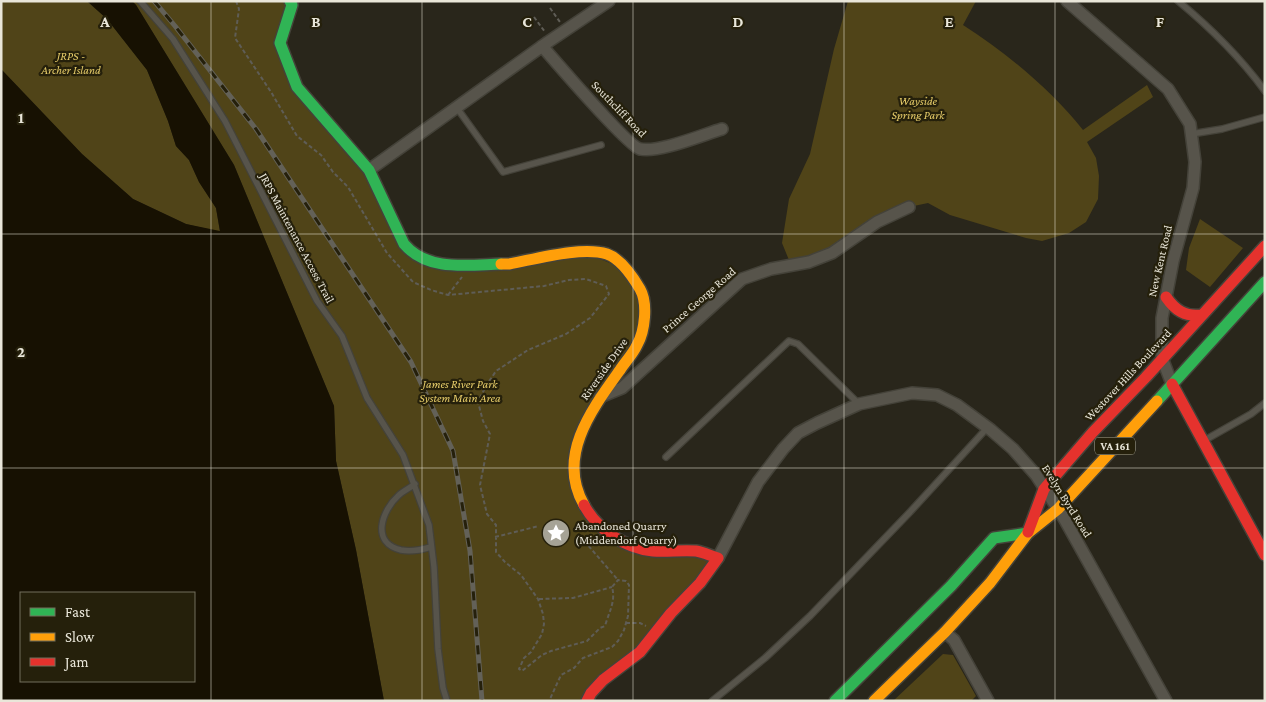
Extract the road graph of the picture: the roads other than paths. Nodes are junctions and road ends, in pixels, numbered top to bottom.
1 (140, 1) edge
2 (290, 1) edge
3 (609, 1) edge
4 (1067, 1) edge
5 (1178, 1) edge
6 (542, 46) junction
7 (1265, 92) edge
8 (457, 108) junction
9 (1265, 116) edge
10 (722, 129) dead end
11 (1191, 134) junction
12 (601, 145) dead end
13 (369, 170) junction
14 (909, 208) dead end
15 (1265, 246) edge
16 (1265, 282) edge
17 (1166, 297) junction
18 (1201, 315) junction
19 (1162, 358) junction
20 (1172, 384) junction
21 (600, 397) junction
22 (1265, 403) edge
23 (859, 404) junction
24 (988, 427) junction
25 (1203, 441) junction
26 (666, 457) dead end
27 (415, 484) junction
28 (1044, 489) junction
29 (1058, 509) junction
30 (1028, 533) junction
31 (432, 547) junction
32 (1265, 555) edge
33 (718, 558) junction
34 (945, 632) junction
35 (447, 701) edge
36 (587, 701) edge
37 (712, 701) edge
38 (835, 701) edge
39 (874, 701) edge
40 (988, 701) edge
41 (1166, 701) edge

1 - 27 lane, JRPS Maintenance Access Trail
2 - 13 street, Riverside Drive
3 - 6 street
4 - 11 street, New Kent Road
5 - 7 lane
6 - 8 street
6 - 10 street, Southcliff Road
8 - 12 lane
8 - 13 street
9 - 11 lane
11 - 17 street, New Kent Road
13 - 21 street, Riverside Drive
14 - 21 street, Prince George Road
15 - 18 street, Westover Hills Boulevard / VA 161
16 - 20 street, Westover Hills Boulevard / VA 161
17 - 18 street
17 - 19 street, New Kent Road
18 - 19 street, Westover Hills Boulevard / VA 161
19 - 20 street, New Kent Road
19 - 28 street, Westover Hills Boulevard / VA 161
20 - 25 street, New Kent Road
20 - 29 street, Westover Hills Boulevard / VA 161
21 - 33 street, Riverside Drive
22 - 25 lane
23 - 24 street, Evelyn Byrd Road
23 - 26 lane
23 - 33 street, Evelyn Byrd Road
24 - 28 street, Evelyn Byrd Road
24 - 37 lane
25 - 32 street, New Kent Road
27 - 31 lane, JRPS Maintenance Access Trail
27 - 31 lane
28 - 29 street, Evelyn Byrd Road
28 - 30 street, Westover Hills Boulevard / VA 161
29 - 30 street, Westover Hills Boulevard / VA 161
29 - 41 street, Evelyn Byrd Road
30 - 34 street, Westover Hills Boulevard / VA 161
30 - 38 street
31 - 35 lane, JRPS Maintenance Access Trail
33 - 36 street
34 - 39 street, Westover Hills Boulevard / VA 161
34 - 40 street

